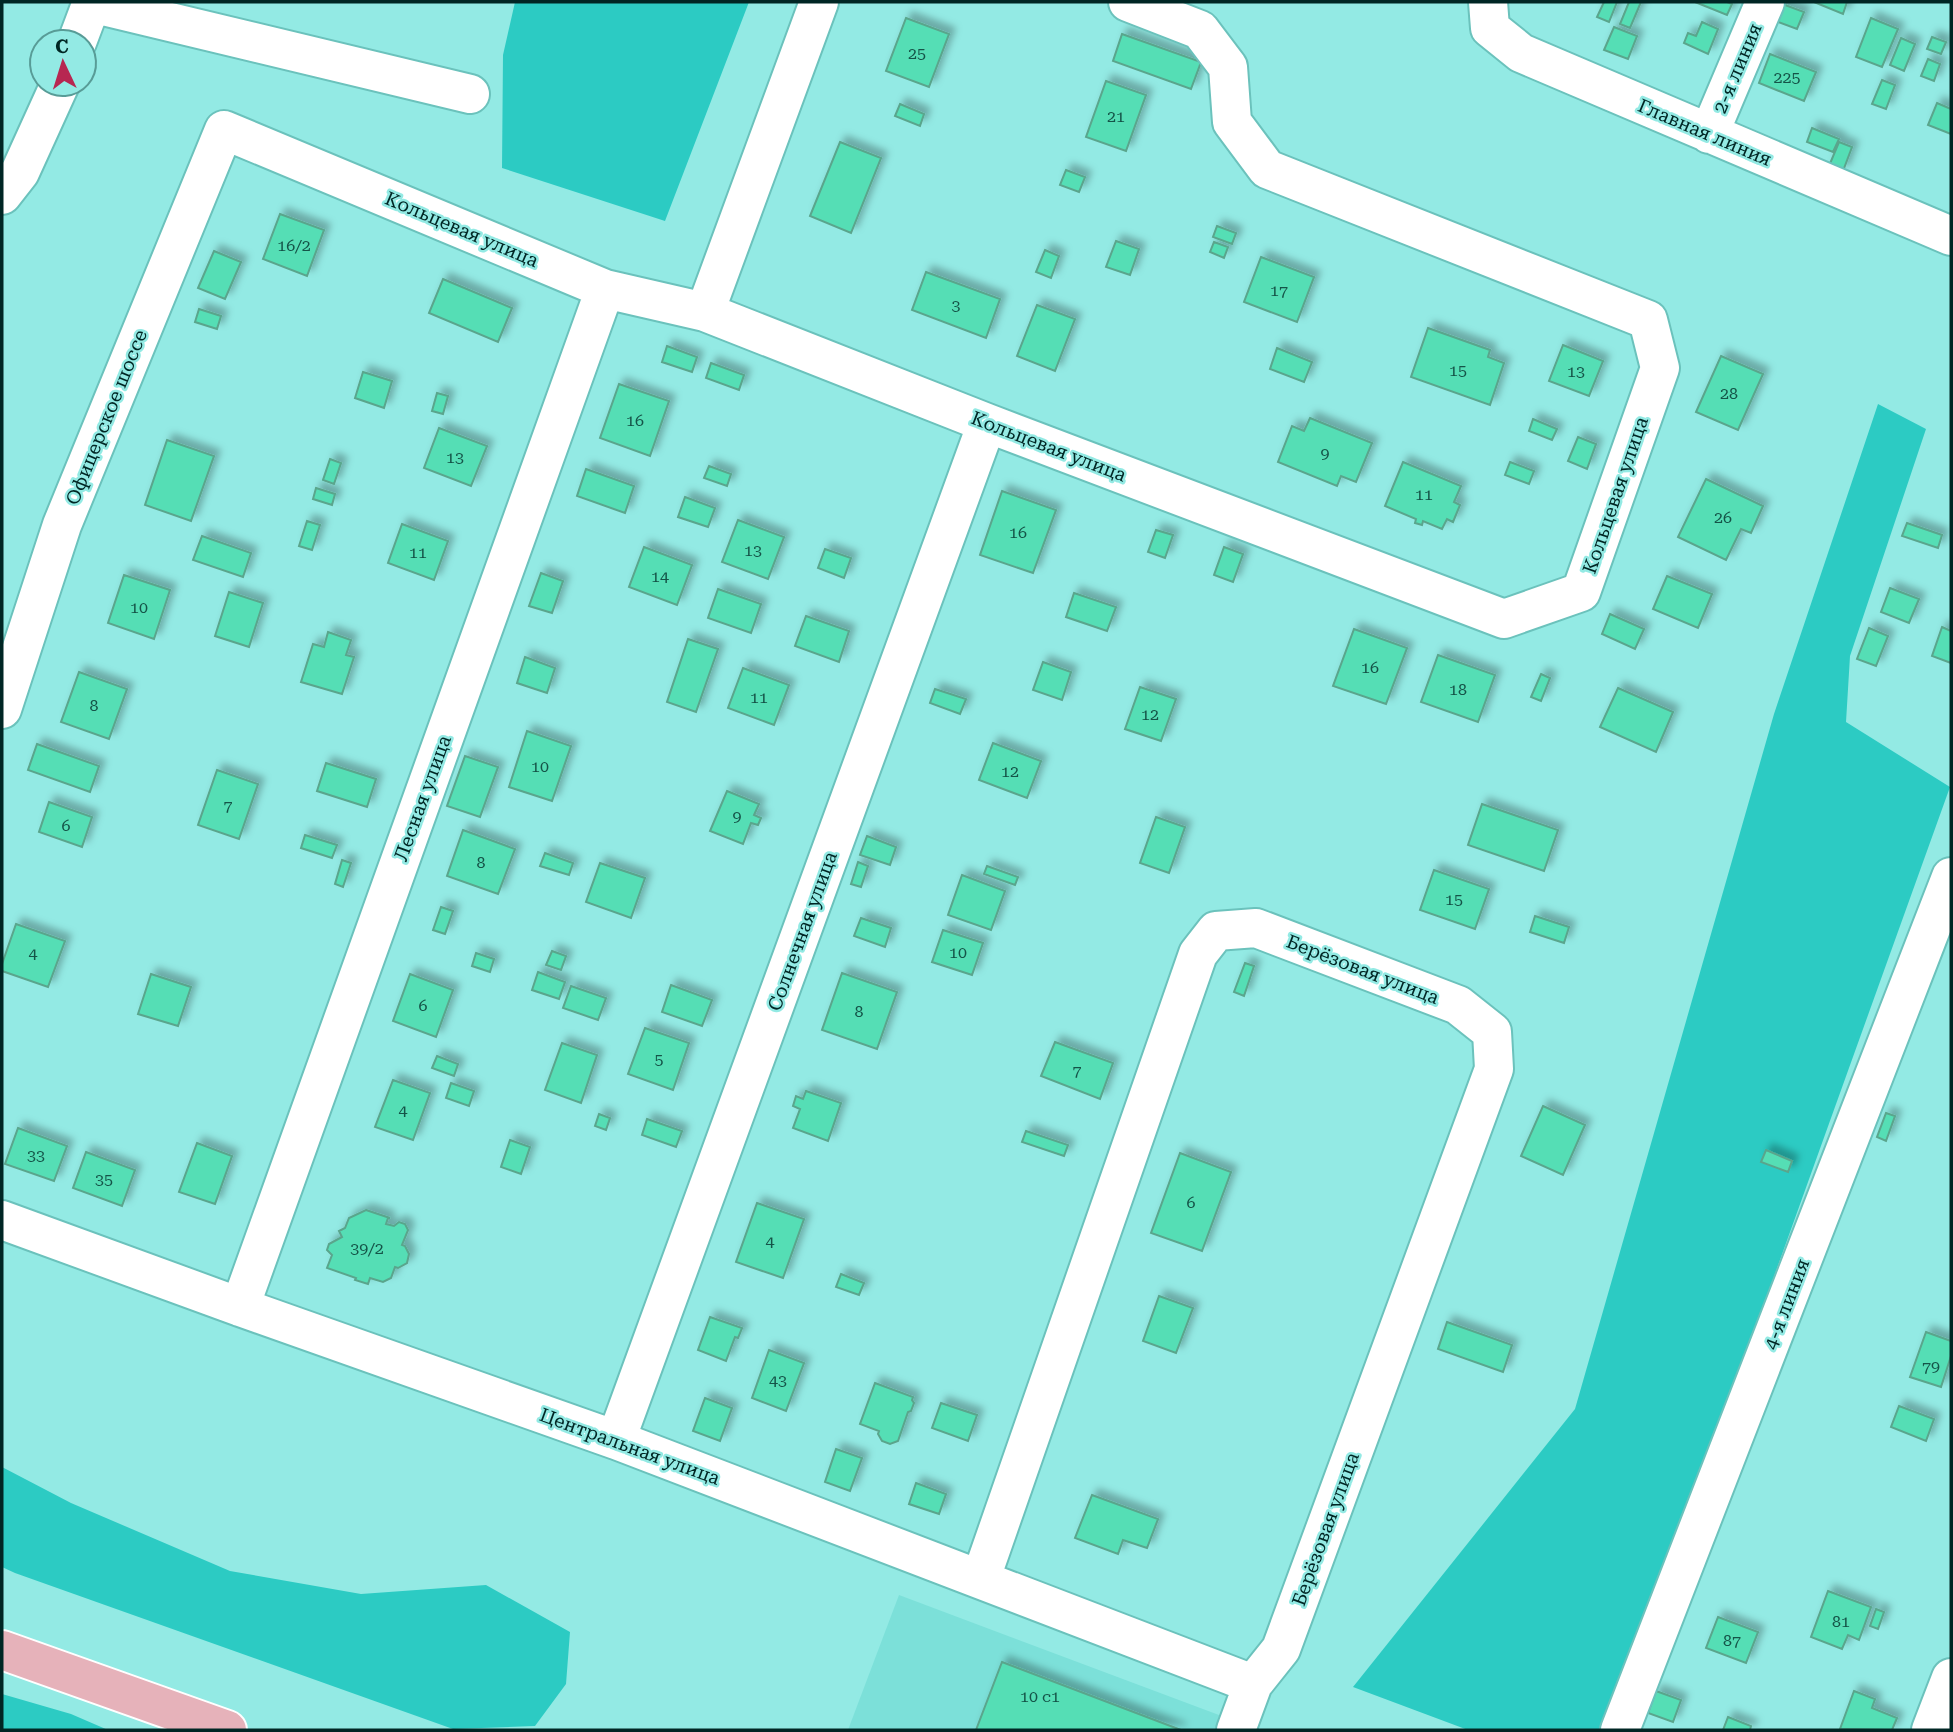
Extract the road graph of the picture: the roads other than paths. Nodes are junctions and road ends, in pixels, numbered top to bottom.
1 (91, 2) edge
2 (819, 2) edge
3 (1128, 2) edge
4 (1488, 2) edge
5 (1765, 2) edge
6 (82, 28) edge
7 (470, 94) dead end
8 (54, 98) edge
9 (224, 131) joint
10 (1709, 134) junction
11 (2, 195) edge
12 (1951, 236) edge
13 (605, 289) junction
14 (705, 312) junction
15 (987, 423) junction
16 (2, 709) edge
17 (1951, 877) edge
18 (2, 1220) edge
19 (240, 1307) junction
20 (616, 1440) junction
21 (981, 1578) junction
22 (2, 1650) edge
23 (1951, 1678) edge
24 (1253, 1684) junction
25 (227, 1730) edge
26 (1236, 1730) edge
27 (1620, 1730) edge
28 (1931, 1730) edge

1 - 6 street
1 - 7 street
2 - 14 street
3 - 15 street, Кольцевая улица
4 - 10 street, Главная линия
5 - 10 street, 2-я линия
8 - 11 street
9 - 13 street, Кольцевая улица
9 - 16 street, Офицерское шоссе
10 - 12 street, Главная линия
13 - 14 street, Кольцевая улица
13 - 19 street, Лесная улица
14 - 15 street, Кольцевая улица
15 - 20 street, Солнечная улица
17 - 27 street, 4-я линия
18 - 19 street, Центральная улица
19 - 20 street, Центральная улица
20 - 21 street, Центральная улица
21 - 24 street, Центральная улица
21 - 24 street, Берёзовая улица
22 - 25 main road
23 - 28 street
24 - 26 street, Берёзовая улица

